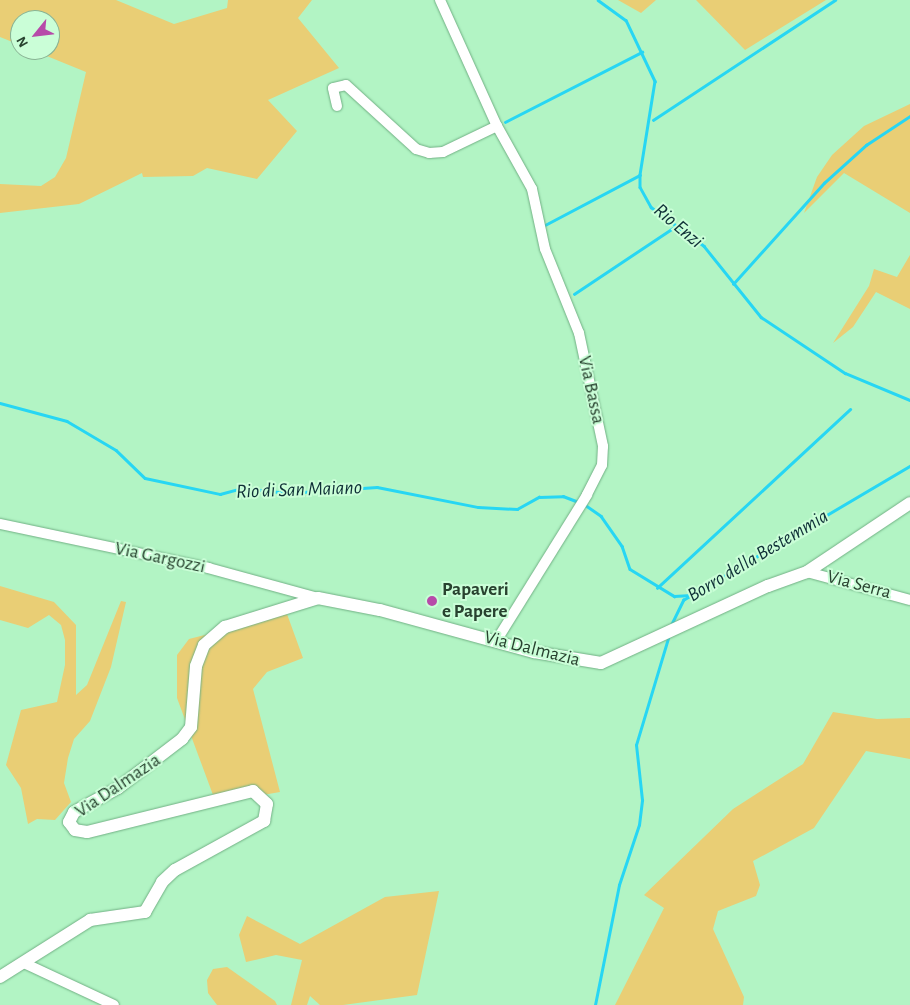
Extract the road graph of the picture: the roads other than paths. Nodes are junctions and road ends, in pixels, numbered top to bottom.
1 (440, 0) edge
2 (337, 106) dead end
3 (497, 126) junction
4 (910, 503) edge
5 (0, 524) edge
6 (807, 572) junction
7 (318, 598) junction
8 (910, 600) edge
9 (496, 641) junction
10 (26, 964) junction
11 (0, 977) edge
12 (114, 1005) edge

1 - 3 street, Via Bassa
2 - 3 street
3 - 9 street, Via Bassa
4 - 6 main road, Via Dalmazia
5 - 7 street, Via Gargozzi
6 - 8 street, Via Serra
6 - 9 main road, Via Dalmazia
7 - 9 main road, Via Dalmazia
7 - 10 main road, Via Dalmazia
10 - 11 main road, Via Dalmazia
10 - 12 street

